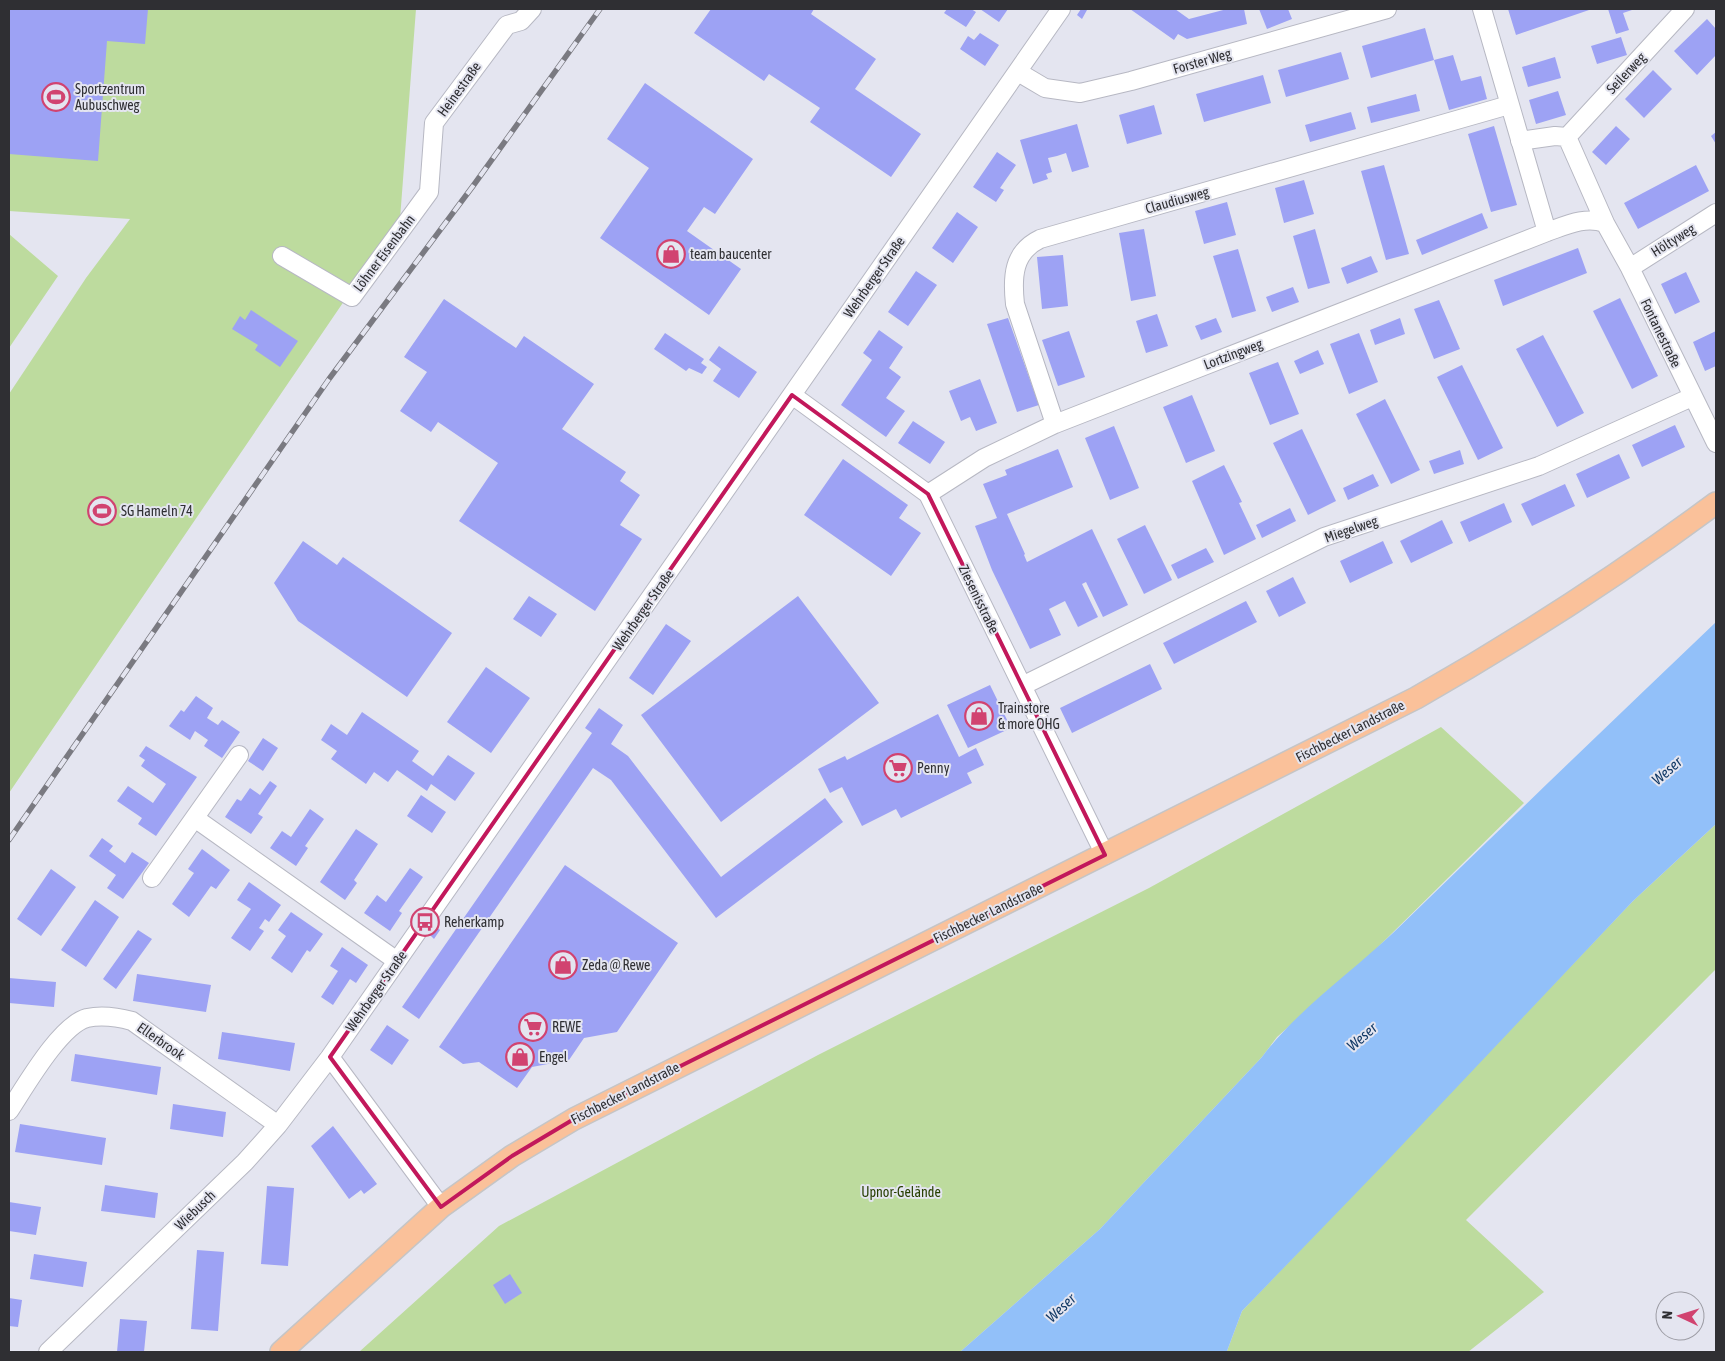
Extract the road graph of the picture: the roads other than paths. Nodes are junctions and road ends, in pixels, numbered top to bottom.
1 (532, 9) edge
2 (1061, 9) edge
3 (1387, 9) edge
4 (1482, 9) edge
5 (1684, 9) edge
6 (1018, 72) junction
7 (1509, 105) junction
8 (1567, 137) junction
9 (1520, 142) junction
10 (429, 192) joint
11 (1716, 213) edge
12 (1605, 223) junction
13 (1547, 232) junction
14 (282, 256) dead end
15 (1630, 268) junction
16 (792, 395) junction
17 (1692, 397) junction
18 (1055, 424) junction
19 (1716, 443) edge
20 (928, 494) junction
21 (1716, 503) edge
22 (1022, 686) junction
23 (239, 755) dead end
24 (196, 819) junction
25 (1105, 855) junction
26 (152, 878) dead end
27 (397, 961) junction
28 (330, 1056) junction
29 (9, 1111) edge
30 (278, 1125) junction
31 (441, 1207) junction
32 (48, 1352) edge
33 (281, 1352) edge

1 - 10 street, Heinestraße
2 - 6 street, Wehrberger Straße
3 - 6 street, Forster Weg
4 - 7 street
5 - 8 street, Seilerweg
6 - 16 street, Wehrberger Straße
7 - 9 street
7 - 18 street, Claudiusweg
8 - 9 street
8 - 12 street, Fontanestraße
9 - 13 street
10 - 14 street, Löhner Eisenbahn
11 - 15 street, Höltyweg
12 - 13 street
12 - 15 street, Fontanestraße
13 - 18 street, Lortzingweg
15 - 17 street, Fontanestraße
16 - 20 street, Ziesenisstraße
16 - 27 street, Wehrberger Straße
17 - 19 street, Fontanestraße
17 - 22 street, Miegelweg
18 - 20 street, Lortzingweg
20 - 22 street, Ziesenisstraße
21 - 25 main road, Fischbecker Landstraße
22 - 25 street, Ziesenisstraße
23 - 24 street
24 - 26 street
24 - 27 street
25 - 31 main road, Fischbecker Landstraße
27 - 28 street, Wehrberger Straße
28 - 30 street, Wiebusch
28 - 31 street
29 - 30 street, Ellerbrook
30 - 32 street, Wiebusch
31 - 33 main road, Fischbecker Landstraße

